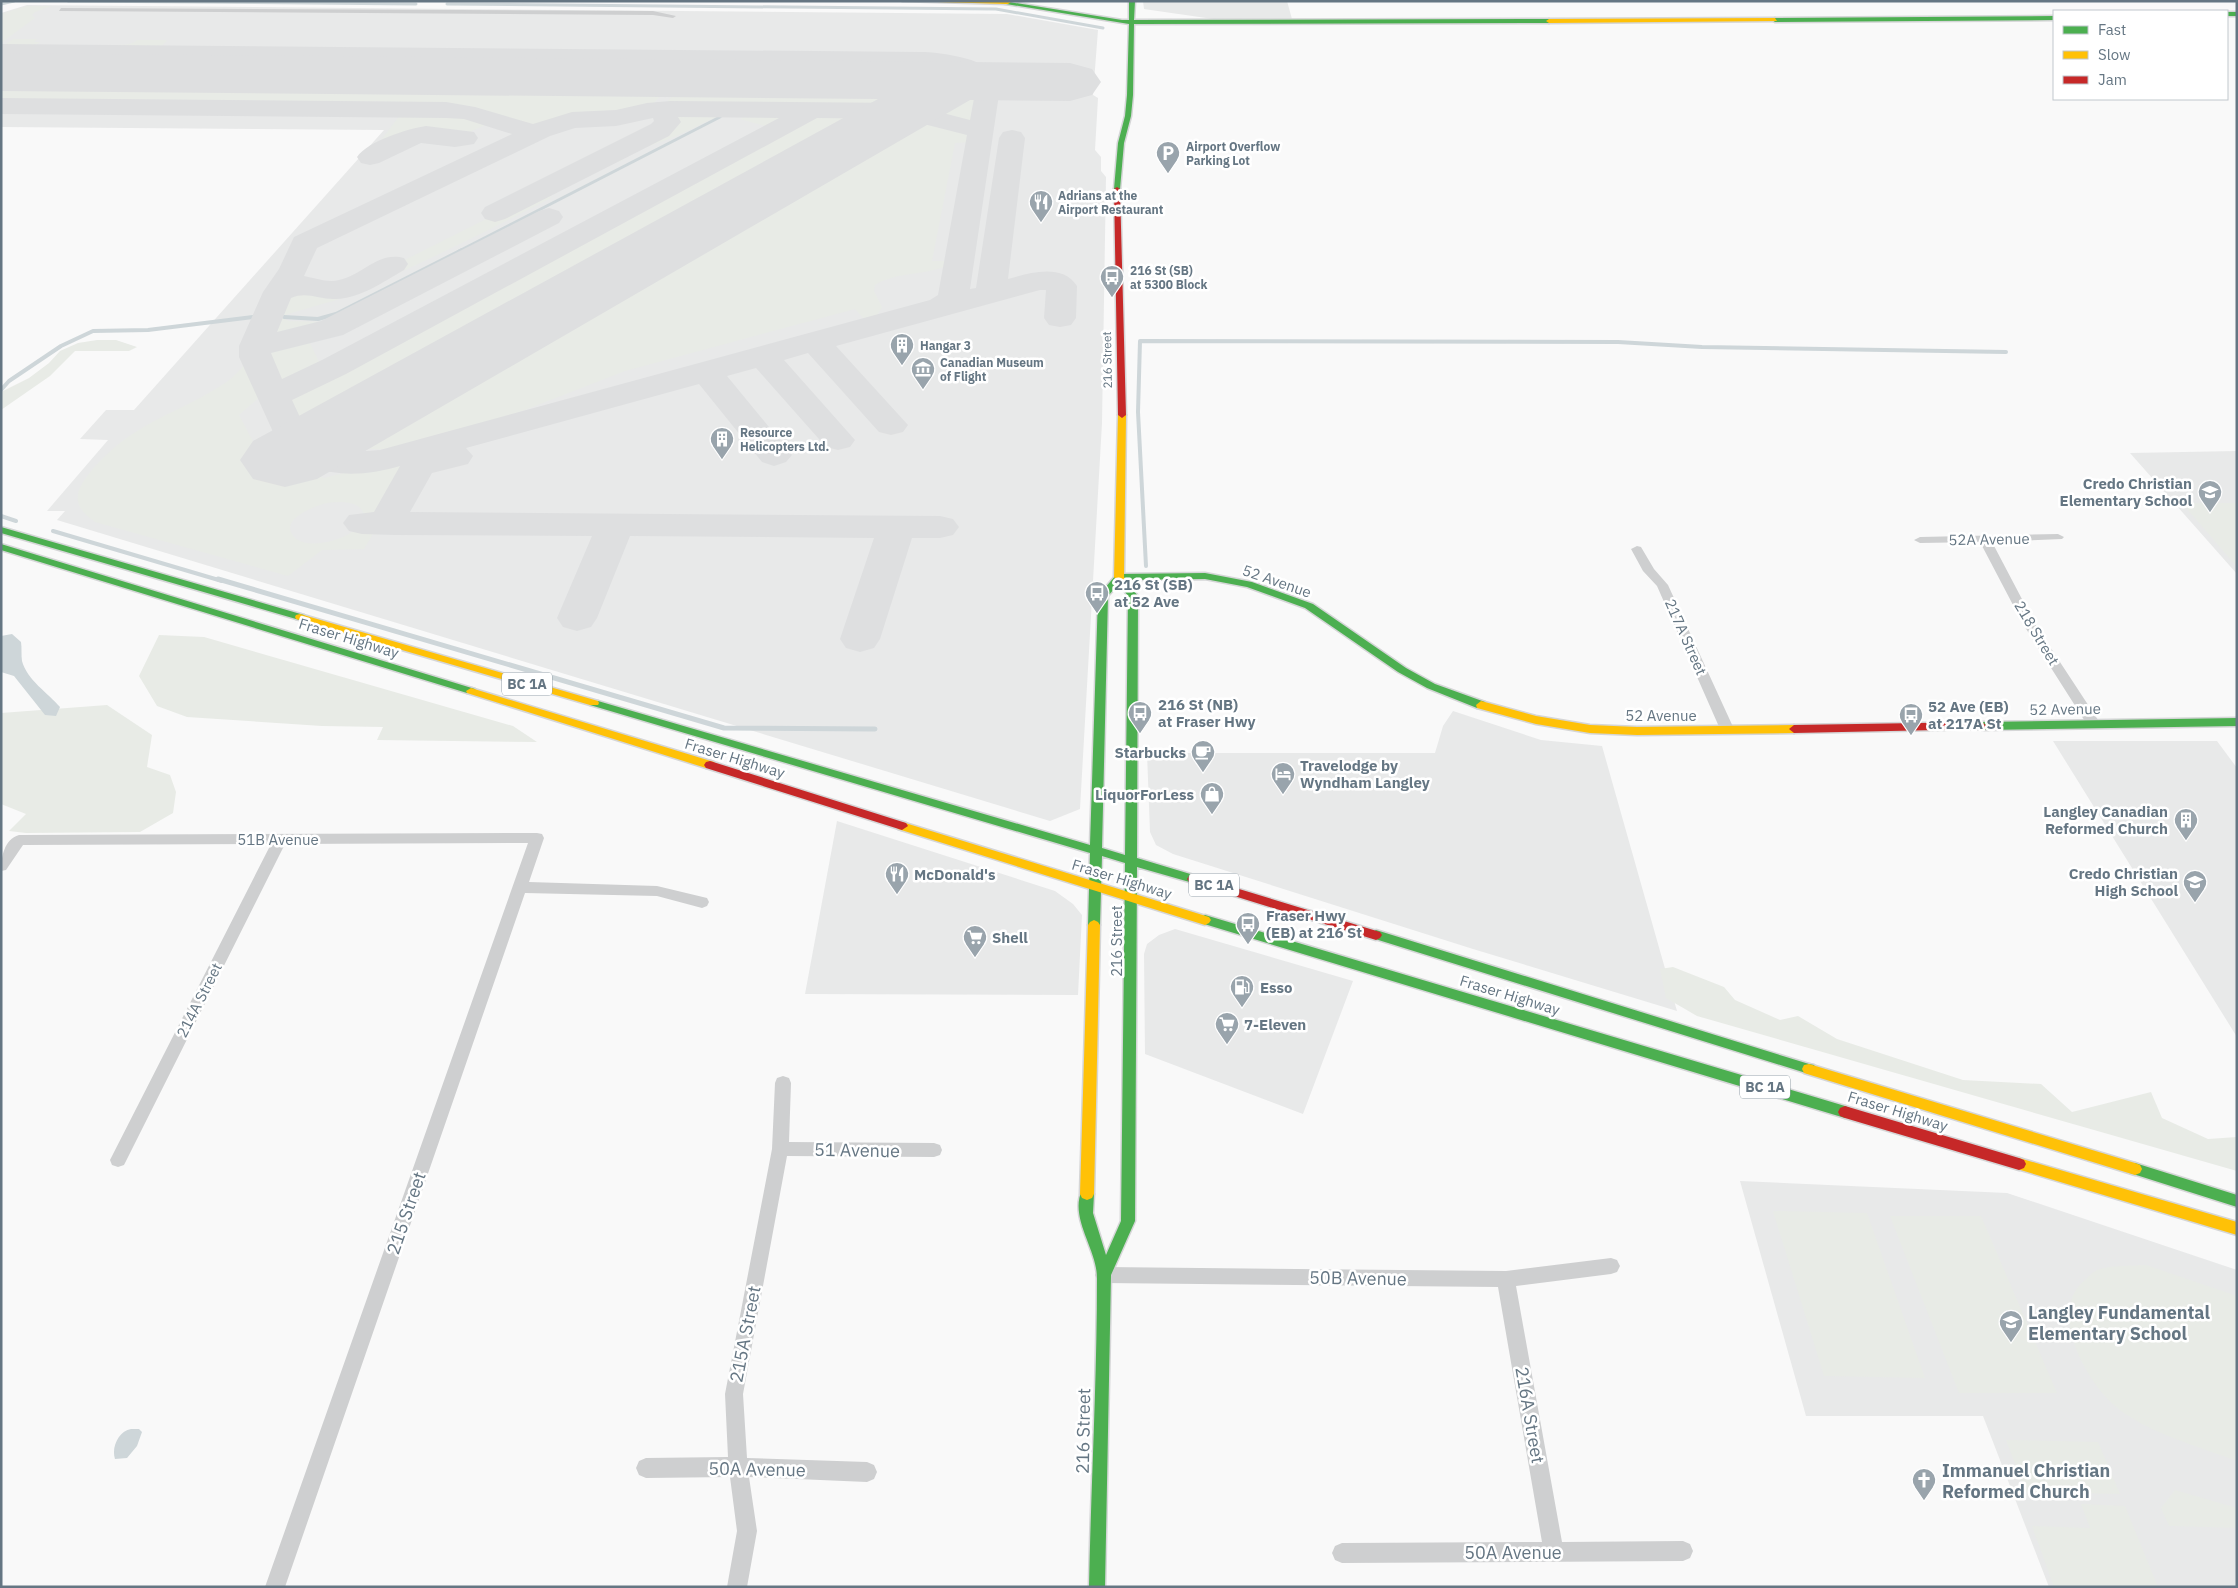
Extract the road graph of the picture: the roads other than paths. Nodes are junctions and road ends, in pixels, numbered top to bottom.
1 (905, 1) edge
2 (1132, 1) edge
3 (436, 2) edge
4 (996, 2) edge
5 (1118, 5) edge
6 (60, 10) dead end
7 (1078, 10) junction
8 (428, 11) junction
9 (673, 16) dead end
10 (2053, 18) edge
11 (1127, 19) junction
12 (1, 530) edge
13 (2058, 537) dead end
14 (1920, 540) dead end
15 (1985, 540) junction
16 (1, 547) edge
17 (1637, 550) dead end
18 (1119, 577) junction
19 (2237, 722) edge
20 (2093, 724) junction
21 (1727, 730) junction
22 (537, 838) joint
23 (281, 839) junction
24 (1096, 850) junction
25 (1131, 860) junction
26 (1, 866) edge
27 (521, 887) junction
28 (1095, 887) junction
29 (1131, 898) junction
30 (702, 902) dead end
31 (783, 1083) dead end
32 (780, 1149) junction
33 (934, 1150) dead end
34 (118, 1160) dead end
35 (2237, 1201) edge
36 (2237, 1228) edge
37 (1611, 1266) dead end
38 (1104, 1275) junction
39 (1506, 1279) junction
40 (646, 1468) dead end
41 (738, 1468) junction
42 (868, 1472) dead end
43 (1683, 1550) dead end
44 (1554, 1551) junction
45 (1342, 1553) dead end
46 (275, 1587) edge
47 (737, 1587) edge
48 (1097, 1587) edge

1 - 4 main road
2 - 11 main road, 216 Street
3 - 8 street
4 - 7 main road
4 - 11 main road
5 - 7 main road
5 - 11 main road, 216 Street
6 - 8 street
7 - 11 main road
8 - 9 street
10 - 11 main road
11 - 18 main road, 216 Street
12 - 24 main road, Fraser Highway / BC 1A
13 - 15 street, 52A Avenue
14 - 15 street, 52A Avenue
15 - 20 street, 218 Street
16 - 28 main road, Fraser Highway / BC 1A
17 - 21 street, 217A Street
18 - 21 main road, 52 Avenue
18 - 24 main road, 216 Street
18 - 25 main road, 216 Street
19 - 20 main road, 52 Avenue
20 - 21 main road, 52 Avenue
22 - 23 street, 51B Avenue
22 - 27 street, 215 Street
23 - 26 street, 51B Avenue
23 - 34 street, 214A Street
24 - 25 main road, Fraser Highway / BC 1A
24 - 28 main road, 216 Street
25 - 29 main road, 216 Street
25 - 35 main road, Fraser Highway / BC 1A
27 - 30 street
27 - 46 street, 215 Street
28 - 29 main road, Fraser Highway / BC 1A
28 - 38 main road, 216 Street
29 - 36 main road, Fraser Highway / BC 1A
29 - 38 main road, 216 Street
31 - 32 street, 215A Street
32 - 33 street, 51 Avenue
32 - 41 street, 215A Street
37 - 39 street, 50B Avenue
38 - 39 street, 50B Avenue
38 - 48 main road, 216 Street
39 - 44 street, 216A Street
40 - 41 street, 50A Avenue
41 - 42 street, 50A Avenue
41 - 47 street, 215A Street
43 - 44 street, 50A Avenue
44 - 45 street, 50A Avenue

